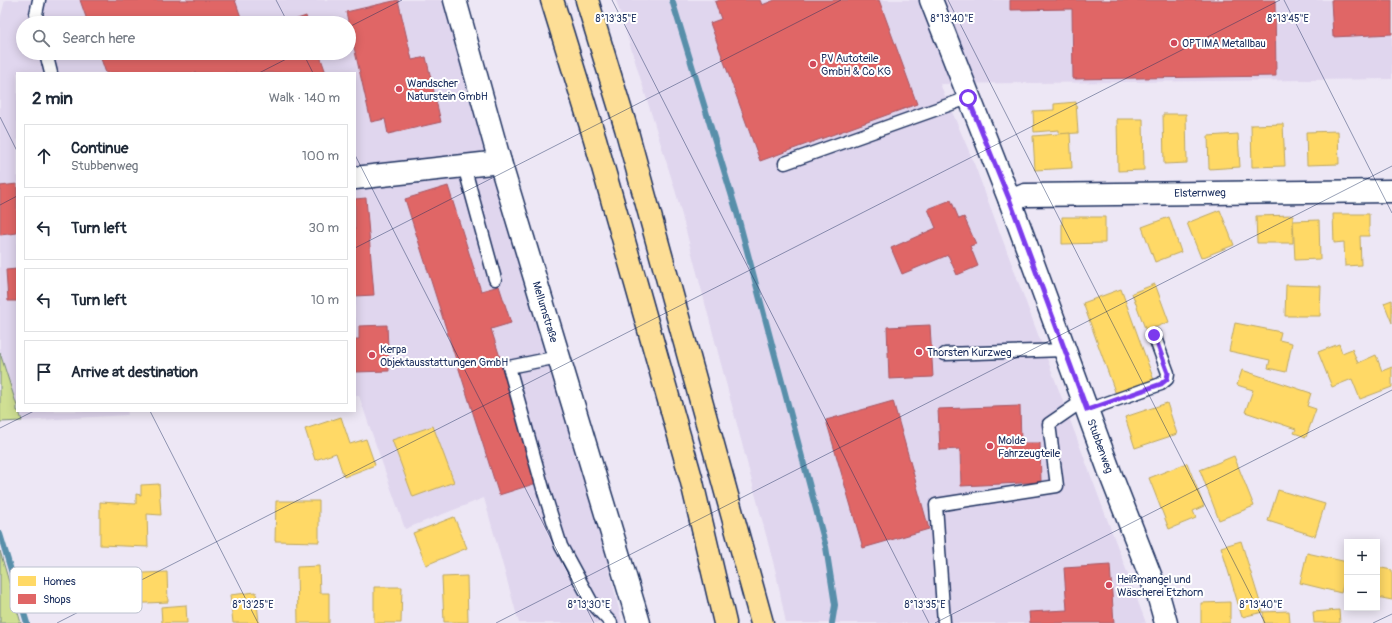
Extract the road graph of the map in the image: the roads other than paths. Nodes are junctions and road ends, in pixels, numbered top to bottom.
1 (39, 0) edge
2 (455, 0) edge
3 (552, 0) edge
4 (587, 0) edge
5 (931, 0) edge
6 (36, 16) edge
7 (48, 60) edge
8 (51, 72) edge
9 (968, 98) junction
10 (500, 162) junction
11 (785, 163) dead end
12 (464, 166) junction
13 (356, 178) edge
14 (1392, 191) edge
15 (1010, 201) junction
16 (495, 279) dead end
17 (1154, 335) dead end
18 (1065, 350) junction
19 (945, 354) dead end
20 (558, 357) junction
21 (1085, 405) junction
22 (611, 623) edge
23 (639, 623) edge
24 (725, 623) edge
25 (762, 623) edge
26 (944, 623) edge
27 (1166, 623) edge

1 - 6 lane
2 - 10 street, Mellumstraße
3 - 24 highway
4 - 25 highway
5 - 9 street, Stubbenweg
7 - 8 lane
9 - 11 lane
9 - 15 street, Stubbenweg
10 - 12 street
10 - 20 street, Mellumstraße
12 - 13 street
12 - 16 lane
14 - 15 street, Elsternweg
15 - 18 street, Stubbenweg
17 - 21 lane
18 - 19 lane
18 - 21 street, Stubbenweg
20 - 22 lane
20 - 23 street, Mellumstraße
21 - 26 lane
21 - 27 street, Stubbenweg

